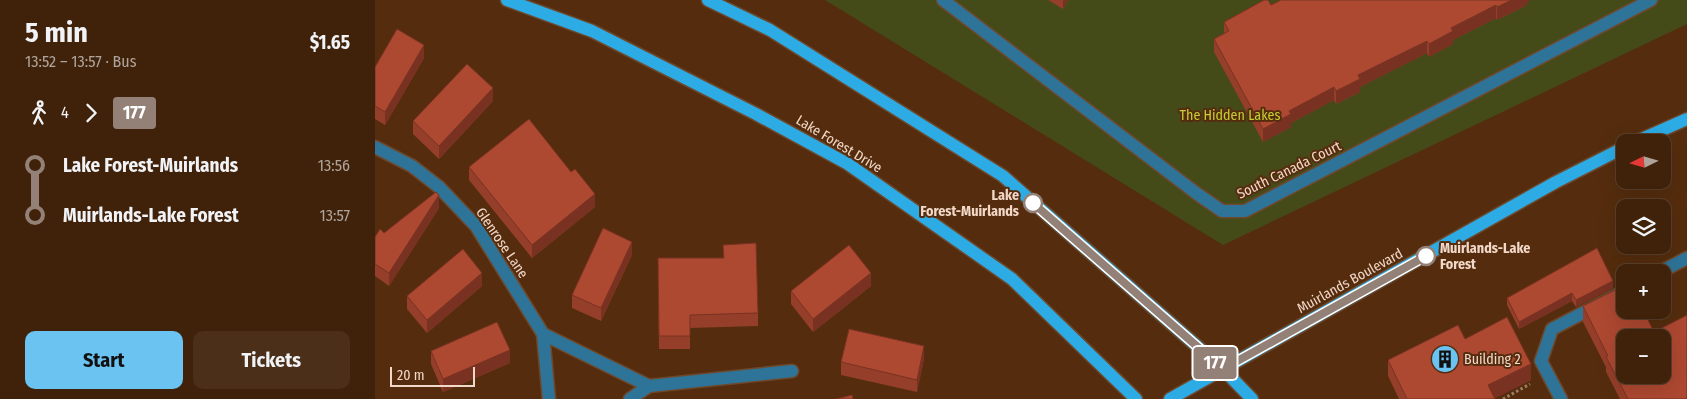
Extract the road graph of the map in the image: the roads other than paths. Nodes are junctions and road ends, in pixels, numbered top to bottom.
1 (507, 0) edge
2 (708, 0) edge
3 (943, 0) edge
4 (1651, 0) edge
5 (1687, 119) edge
6 (1653, 134) edge
7 (375, 148) edge
8 (1616, 152) edge
9 (1687, 258) edge
10 (1671, 266) edge
11 (1616, 296) edge
12 (543, 334) junction
13 (1223, 369) junction
14 (791, 371) dead end
15 (649, 386) junction
16 (549, 399) edge
17 (630, 399) edge
18 (1136, 399) edge
19 (1170, 399) edge
20 (1253, 399) edge
21 (1561, 399) edge

1 - 18 main road, Lake Forest Drive
2 - 13 main road
3 - 4 street, South Canada Court
5 - 6 main road
7 - 12 street, Glenrose Lane
8 - 13 main road, Muirlands Boulevard
9 - 10 street
11 - 21 street
12 - 15 street
12 - 16 street, Glenrose Lane
13 - 19 main road, Muirlands Boulevard
13 - 20 main road
14 - 15 street
15 - 17 street

